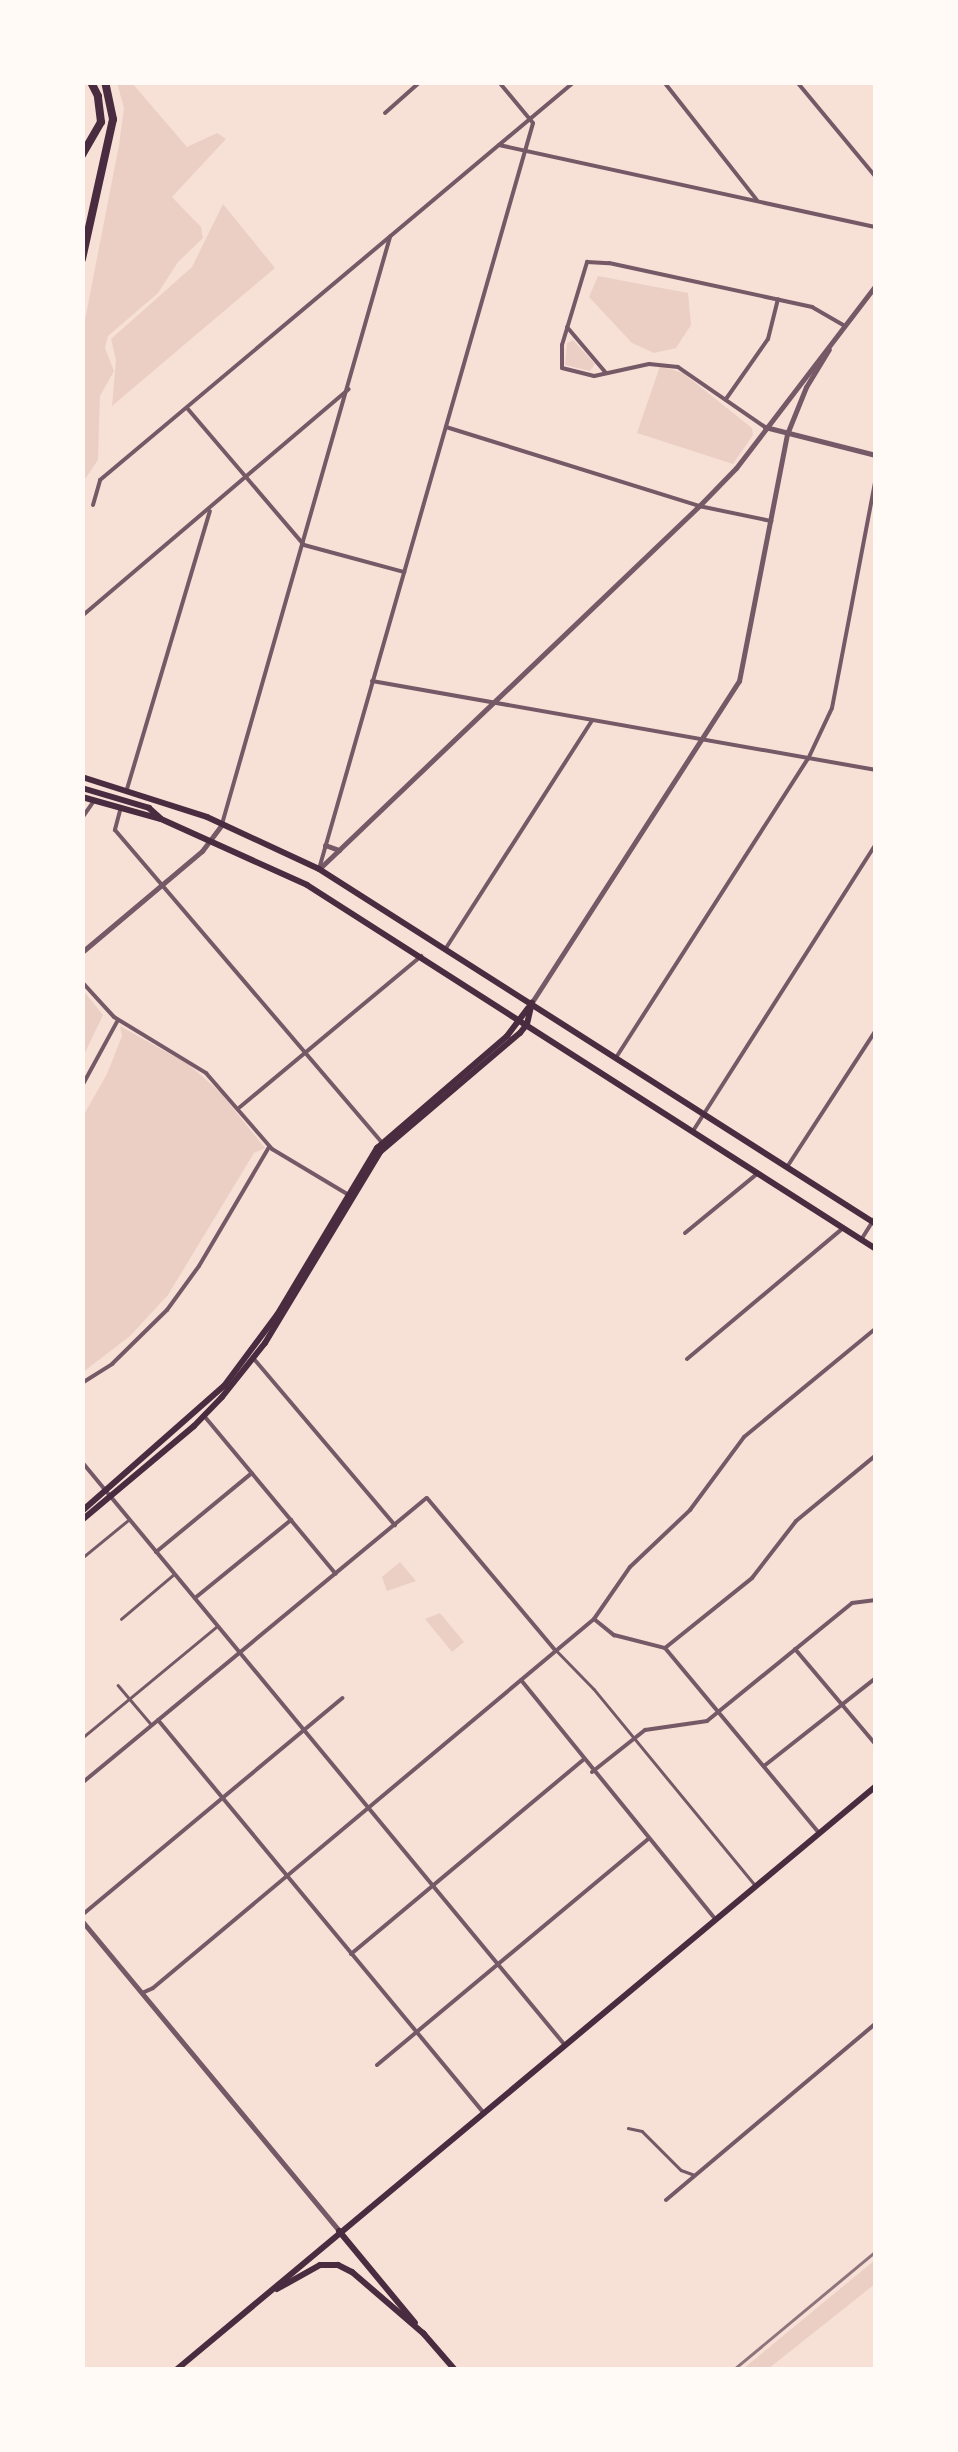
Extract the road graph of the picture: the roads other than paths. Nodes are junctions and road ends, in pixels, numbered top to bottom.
1 (91, 82) edge
2 (105, 82) edge
3 (420, 82) edge
4 (499, 82) edge
5 (574, 82) edge
6 (664, 82) edge
7 (796, 82) edge
8 (384, 113) dead end
9 (530, 120) junction
10 (500, 144) junction
11 (525, 150) junction
12 (82, 155) edge
13 (876, 177) edge
14 (758, 202) junction
15 (876, 228) edge
16 (390, 236) junction
17 (82, 259) edge
18 (876, 286) edge
19 (873, 293) edge
20 (778, 299) junction
21 (844, 326) junction
22 (567, 327) junction
23 (606, 373) junction
24 (349, 389) junction
25 (726, 399) junction
26 (187, 408) junction
27 (446, 426) junction
28 (765, 426) junction
29 (787, 434) junction
30 (876, 456) edge
31 (876, 477) edge
32 (245, 478) junction
33 (93, 505) dead end
34 (699, 506) junction
35 (211, 507) junction
36 (771, 521) junction
37 (304, 545) junction
38 (404, 572) junction
39 (82, 616) edge
40 (372, 682) junction
41 (495, 703) junction
42 (592, 721) junction
43 (702, 739) junction
44 (808, 759) junction
45 (876, 770) edge
46 (82, 777) edge
47 (82, 788) edge
48 (127, 789) junction
49 (82, 796) edge
50 (94, 800) junction
51 (122, 807) junction
52 (82, 818) edge
53 (161, 819) junction
54 (222, 824) junction
55 (211, 840) junction
56 (876, 844) edge
57 (325, 845) junction
58 (339, 850) junction
59 (318, 869) junction
60 (164, 884) junction
61 (446, 948) junction
62 (82, 952) edge
63 (421, 956) junction
64 (82, 982) edge
65 (532, 1003) junction
66 (118, 1019) junction
67 (524, 1022) junction
68 (876, 1030) edge
69 (306, 1052) junction
70 (616, 1058) junction
71 (82, 1086) edge
72 (238, 1108) junction
73 (702, 1113) junction
74 (693, 1131) junction
75 (383, 1145) junction
76 (269, 1146) junction
77 (787, 1168) junction
78 (758, 1173) junction
79 (350, 1196) junction
80 (874, 1221) edge
81 (843, 1228) junction
82 (685, 1233) dead end
83 (861, 1240) junction
84 (876, 1249) edge
85 (308, 1267) junction
86 (876, 1328) edge
87 (254, 1359) junction
88 (687, 1359) dead end
89 (82, 1384) edge
90 (205, 1417) junction
91 (875, 1456) edge
92 (82, 1462) edge
93 (252, 1473) junction
94 (108, 1494) junction
95 (82, 1511) edge
96 (82, 1520) edge
97 (129, 1520) junction
98 (291, 1520) junction
99 (395, 1525) junction
100 (156, 1552) junction
101 (82, 1558) edge
102 (174, 1574) junction
103 (336, 1574) junction
104 (194, 1598) junction
105 (876, 1600) edge
106 (121, 1619) dead end
107 (594, 1619) junction
108 (217, 1626) junction
109 (666, 1648) junction
110 (796, 1648) junction
111 (556, 1651) junction
112 (240, 1652) junction
113 (876, 1678) edge
114 (521, 1680) junction
115 (118, 1684) dead end
116 (342, 1698) dead end
117 (130, 1700) junction
118 (842, 1705) junction
119 (719, 1712) junction
120 (158, 1720) junction
121 (152, 1726) junction
122 (304, 1730) junction
123 (634, 1736) junction
124 (82, 1738) edge
125 (876, 1745) edge
126 (584, 1759) junction
127 (764, 1766) junction
128 (592, 1772) junction
129 (82, 1782) edge
130 (875, 1789) edge
131 (222, 1798) junction
132 (368, 1808) junction
133 (819, 1833) junction
134 (648, 1840) junction
135 (287, 1876) junction
136 (433, 1886) junction
137 (755, 1886) junction
138 (82, 1918) edge
139 (715, 1919) junction
140 (352, 1954) junction
141 (498, 1964) junction
142 (142, 1993) junction
143 (876, 2022) edge
144 (417, 2032) junction
145 (564, 2044) junction
146 (378, 2065) dead end
147 (483, 2112) junction
148 (628, 2128) dead end
149 (692, 2174) junction
150 (666, 2200) dead end
151 (339, 2231) junction
152 (258, 2300) junction
153 (424, 2334) junction
154 (176, 2370) edge
155 (455, 2370) edge

1 - 12 highway
2 - 17 highway
3 - 8 street
4 - 9 street
5 - 9 street
6 - 14 street
7 - 13 street
9 - 10 street
9 - 11 street
10 - 11 street
10 - 16 street
11 - 14 street
11 - 27 street
14 - 15 street
16 - 24 street
16 - 26 street
18 - 19 street
19 - 21 street
20 - 21 street
20 - 22 street
20 - 25 street
21 - 28 street
21 - 29 street
22 - 23 street
22 - 23 street
23 - 25 street
24 - 32 street
24 - 37 street
25 - 28 street
26 - 32 street
26 - 33 street
27 - 34 street
27 - 38 street
28 - 29 street
28 - 34 street
29 - 30 street
29 - 36 street
31 - 44 street
32 - 35 street
32 - 37 street
34 - 36 street
34 - 41 street
35 - 39 street
35 - 48 street
36 - 43 street
37 - 38 street
37 - 54 street
38 - 40 street
40 - 41 street
40 - 57 street
41 - 42 street
41 - 58 street
42 - 43 street
42 - 61 street
43 - 44 street
43 - 65 street
44 - 45 street
44 - 70 street
46 - 48 main road
47 - 53 main road
48 - 54 main road
49 - 50 main road
50 - 51 main road
50 - 52 street
51 - 53 main road
51 - 60 street
53 - 55 main road
54 - 55 street
54 - 59 main road
55 - 60 street
55 - 63 main road
56 - 73 street
57 - 58 street
57 - 59 street
58 - 59 street
59 - 61 main road
60 - 62 street
60 - 69 street
61 - 65 main road
63 - 67 main road
63 - 69 street
64 - 66 street
65 - 67 main road
65 - 70 main road
66 - 71 street
66 - 72 street
67 - 74 main road
67 - 75 main road
68 - 77 street
69 - 72 street
69 - 75 street
70 - 73 main road
72 - 76 street
73 - 74 street
73 - 77 main road
74 - 78 main road
75 - 79 main road
76 - 79 street
76 - 89 street
77 - 80 main road
78 - 81 main road
78 - 82 street
79 - 85 main road
80 - 83 street
81 - 83 main road
81 - 88 street
83 - 84 main road
85 - 87 main road
85 - 94 main road
86 - 107 street
87 - 90 main road
87 - 99 street
90 - 93 street
90 - 94 main road
91 - 109 street
92 - 94 street
93 - 98 street
93 - 100 street
94 - 95 main road
94 - 96 main road
94 - 97 street
97 - 100 street
97 - 101 lane
98 - 103 street
98 - 104 street
99 - 103 street
99 - 111 street
100 - 102 street
102 - 104 street
102 - 106 lane
103 - 112 street
104 - 108 street
105 - 110 street
107 - 109 street
107 - 111 street
108 - 112 street
108 - 117 lane
109 - 119 street
110 - 118 street
110 - 119 street
111 - 114 street
111 - 123 lane
112 - 120 street
112 - 122 street
113 - 118 street
114 - 126 street
114 - 132 street
115 - 117 lane
116 - 122 street
117 - 121 lane
117 - 124 lane
118 - 125 street
118 - 127 street
119 - 123 street
119 - 127 street
120 - 121 street
120 - 131 street
121 - 129 street
122 - 131 street
122 - 132 street
123 - 128 street
123 - 137 lane
126 - 128 street
126 - 136 street
127 - 133 street
128 - 134 street
130 - 133 main road
131 - 135 street
131 - 138 street
132 - 135 street
132 - 136 street
133 - 137 main road
134 - 139 street
134 - 141 street
135 - 140 street
135 - 142 street
136 - 140 street
136 - 141 street
137 - 139 main road
138 - 142 street
139 - 145 main road
140 - 144 street
141 - 144 street
141 - 145 street
142 - 151 street
143 - 149 street
144 - 146 street
144 - 147 street
145 - 147 main road
147 - 151 main road
148 - 149 lane
149 - 150 street
151 - 152 main road
151 - 153 main road
152 - 153 main road
152 - 154 main road
153 - 155 main road

